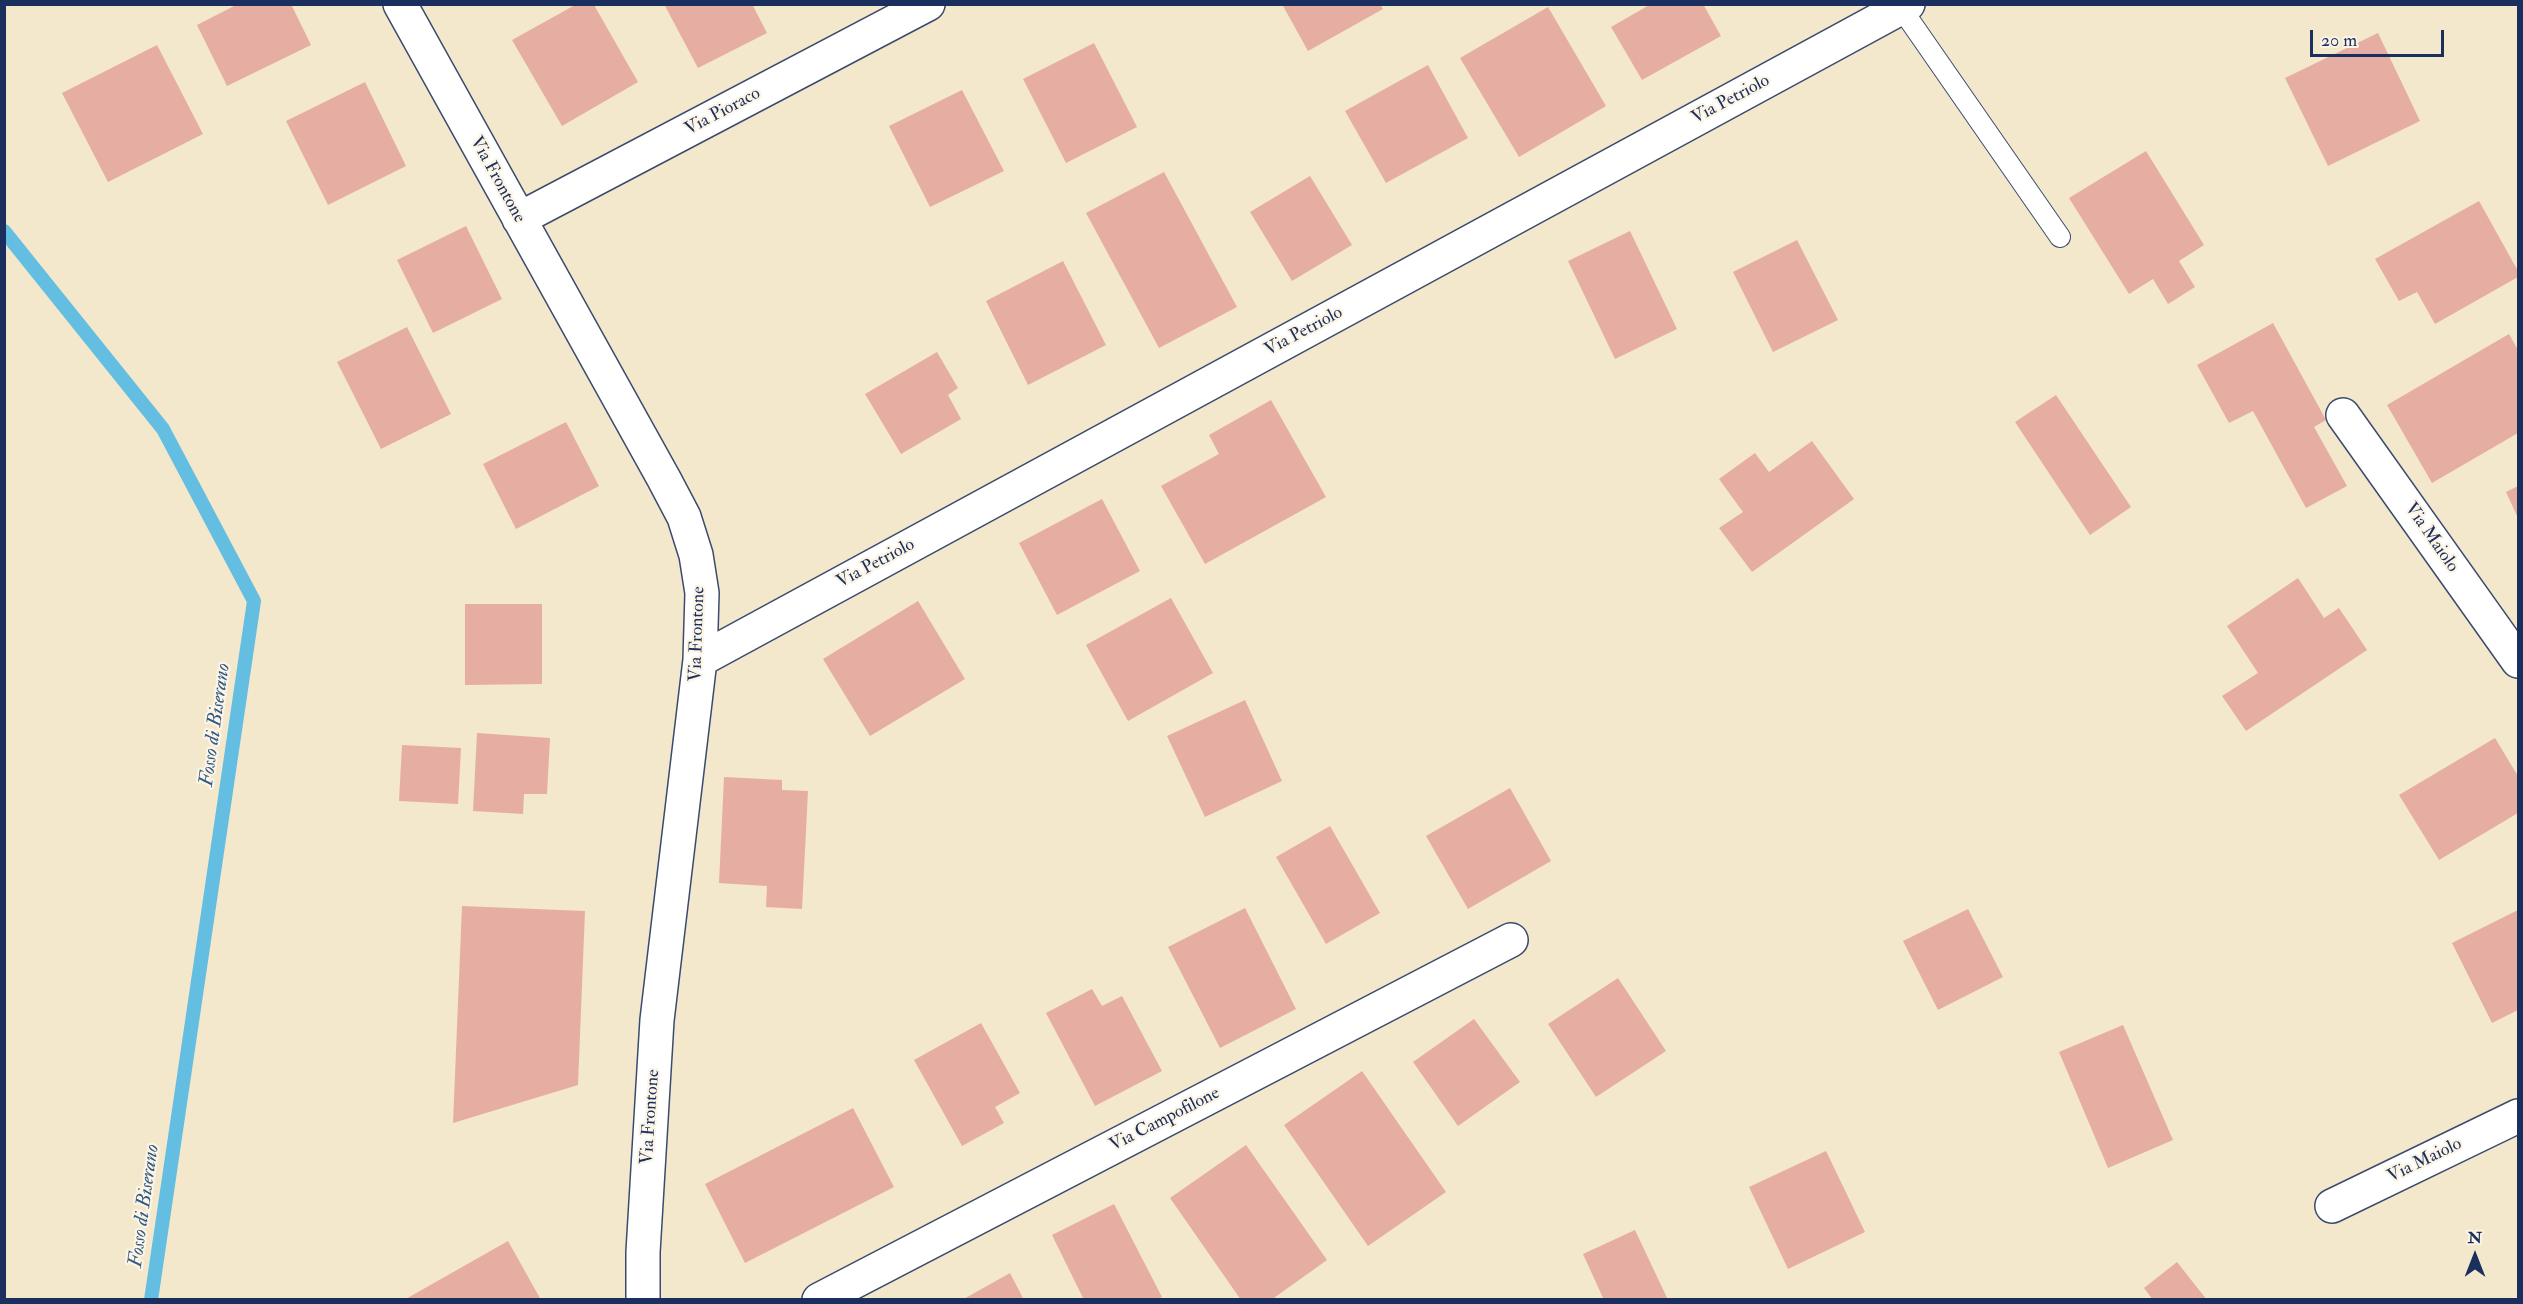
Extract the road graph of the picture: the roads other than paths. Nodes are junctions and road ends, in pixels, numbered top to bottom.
1 (400, 4) edge
2 (928, 4) edge
3 (1904, 6) edge
4 (519, 219) junction
5 (2061, 237) dead end
6 (2343, 415) dead end
7 (700, 660) junction
8 (2518, 661) edge
9 (1512, 940) dead end
10 (2518, 1116) edge
11 (2332, 1206) dead end
12 (643, 1299) edge
13 (819, 1299) edge

1 - 4 street, Via Frontone
2 - 4 street, Via Pioraco
3 - 5 lane
3 - 7 street, Via Petriolo
4 - 7 street, Via Frontone
6 - 8 street, Via Maiolo
7 - 12 street, Via Frontone
9 - 13 street, Via Campofilone
10 - 11 street, Via Maiolo

